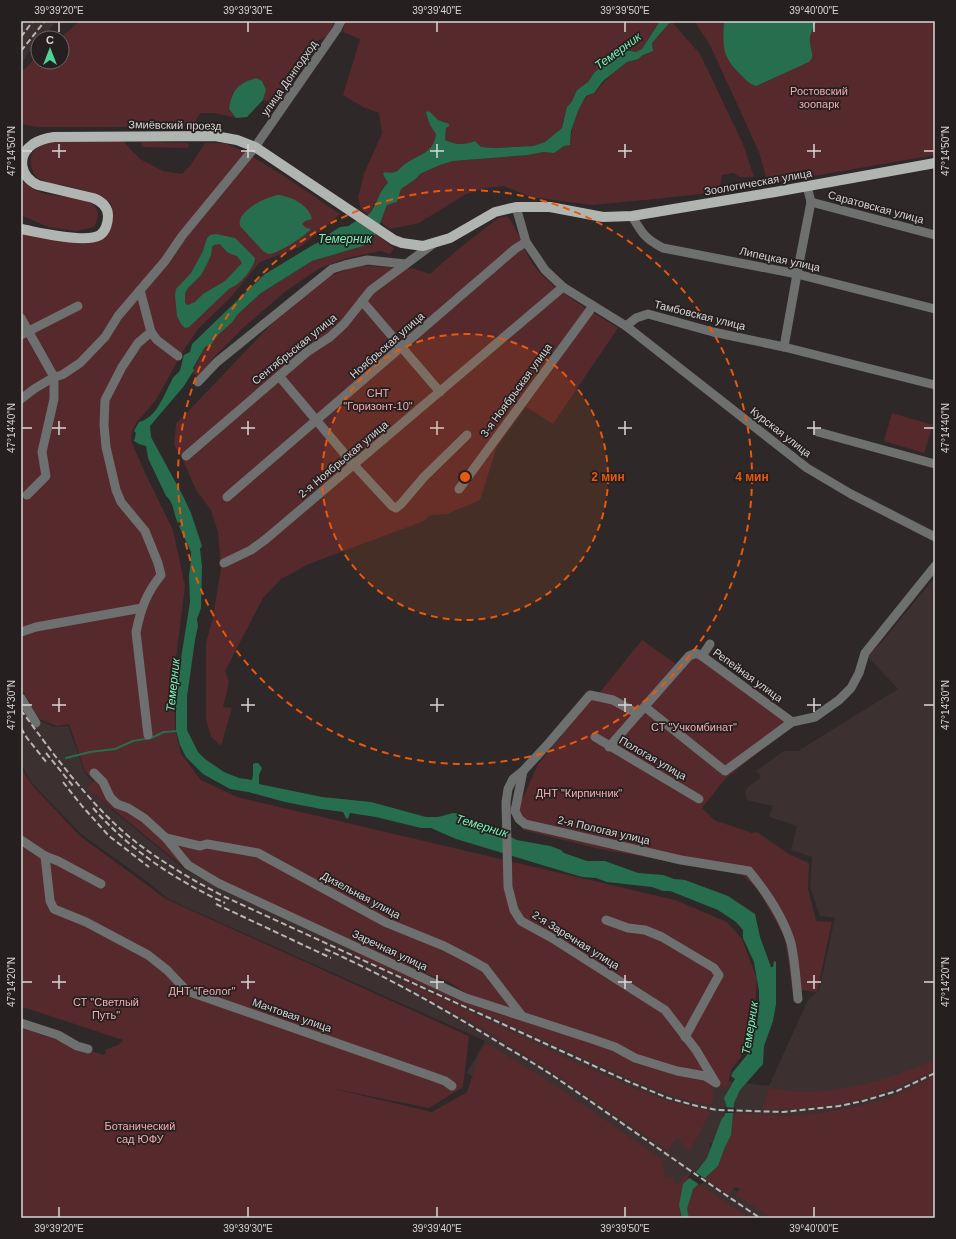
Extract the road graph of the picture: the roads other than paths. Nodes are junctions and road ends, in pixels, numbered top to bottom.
1 (341, 21) edge
2 (255, 147) junction
3 (935, 163) edge
4 (807, 186) junction
5 (811, 202) junction
6 (516, 208) junction
7 (585, 214) joint
8 (632, 216) junction
9 (21, 229) edge
10 (935, 235) edge
11 (526, 242) junction
12 (434, 243) junction
13 (406, 264) junction
14 (796, 274) junction
15 (563, 286) junction
16 (140, 290) junction
17 (362, 301) junction
18 (78, 306) dead end
19 (593, 306) junction
20 (935, 309) edge
21 (21, 318) edge
22 (626, 326) junction
23 (151, 332) junction
24 (24, 333) edge
25 (402, 347) junction
26 (784, 347) junction
27 (178, 356) dead end
28 (279, 376) junction
29 (54, 377) junction
30 (198, 382) dead end
31 (935, 385) edge
32 (440, 392) junction
33 (21, 399) edge
34 (317, 420) junction
35 (818, 432) dead end
36 (467, 435) dead end
37 (186, 456) dead end
38 (935, 464) edge
39 (354, 465) junction
40 (459, 489) dead end
41 (27, 495) dead end
42 (227, 497) dead end
43 (935, 537) edge
44 (224, 563) dead end
45 (935, 566) edge
46 (142, 608) junction
47 (21, 632) edge
48 (710, 644) dead end
49 (702, 656) junction
50 (21, 698) edge
51 (645, 707) junction
52 (638, 714) junction
53 (792, 722) junction
54 (36, 723) dead end
55 (148, 735) dead end
56 (595, 737) dead end
57 (609, 747) junction
58 (523, 771) junction
59 (94, 773) dead end
60 (699, 799) dead end
61 (166, 838) junction
62 (21, 840) edge
63 (45, 856) junction
64 (101, 884) dead end
65 (606, 920) dead end
66 (798, 999) dead end
67 (523, 1016) junction
68 (21, 1023) edge
69 (685, 1036) junction
70 (88, 1050) dead end
71 (716, 1083) joint
72 (452, 1086) dead end

1 - 2 street, улица Донподход
2 - 9 main road, Змиёвский проезд
2 - 12 main road, Змиёвский проезд
2 - 16 street, улица Донподход
3 - 4 main road, Зоологическая улица
4 - 5 street
4 - 8 main road, Зоологическая улица
5 - 10 street, Саратовская улица
5 - 14 street
6 - 7 main road, Змиёвский проезд
6 - 11 street
6 - 12 main road, Змиёвский проезд
7 - 8 main road, Зоологическая улица
8 - 14 street, Липецкая улица
11 - 15 street
11 - 25 street, Ноябрьская улица
12 - 13 street, Сентябрьская улица
13 - 17 street, Сентябрьская улица
13 - 30 street
14 - 20 street, Липецкая улица
14 - 26 street
15 - 19 street
15 - 32 street, 2-я Ноябрьская улица
16 - 23 street
16 - 29 street, улица Донподход
17 - 25 street
17 - 28 street, Сентябрьская улица
18 - 24 street
19 - 22 street
19 - 40 street, 3-я Ноябрьская улица
21 - 24 street
22 - 26 street, Тамбовская улица
22 - 43 street, Курская улица
23 - 27 street
23 - 46 street
24 - 29 street
25 - 32 street
25 - 34 street, Ноябрьская улица
26 - 31 street, Тамбовская улица
28 - 34 street
28 - 37 street, Сентябрьская улица
29 - 33 street, улица Донподход
29 - 41 street
32 - 39 street, 2-я Ноябрьская улица
34 - 39 street
34 - 42 street, Ноябрьская улица
35 - 38 street
36 - 39 street
39 - 44 street, 2-я Ноябрьская улица
45 - 53 street
46 - 47 street
46 - 55 street
48 - 49 street
49 - 51 street, Репейная улица
49 - 53 street, Репейная улица
50 - 54 street
51 - 52 street, Репейная улица
51 - 53 street
52 - 57 street, Репейная улица
52 - 58 street
56 - 57 street, Пологая улица
57 - 60 street, Пологая улица
58 - 66 street, 2-я Пологая улица
58 - 69 street, 2-я Заречная улица
59 - 61 street, Заречная улица
61 - 67 street, Заречная улица
61 - 67 street, Дизельная улица
62 - 63 street
63 - 64 street
63 - 72 street, Мачтовая улица
65 - 69 street
67 - 71 street, Заречная улица
68 - 70 street
69 - 71 street, 2-я Заречная улица

